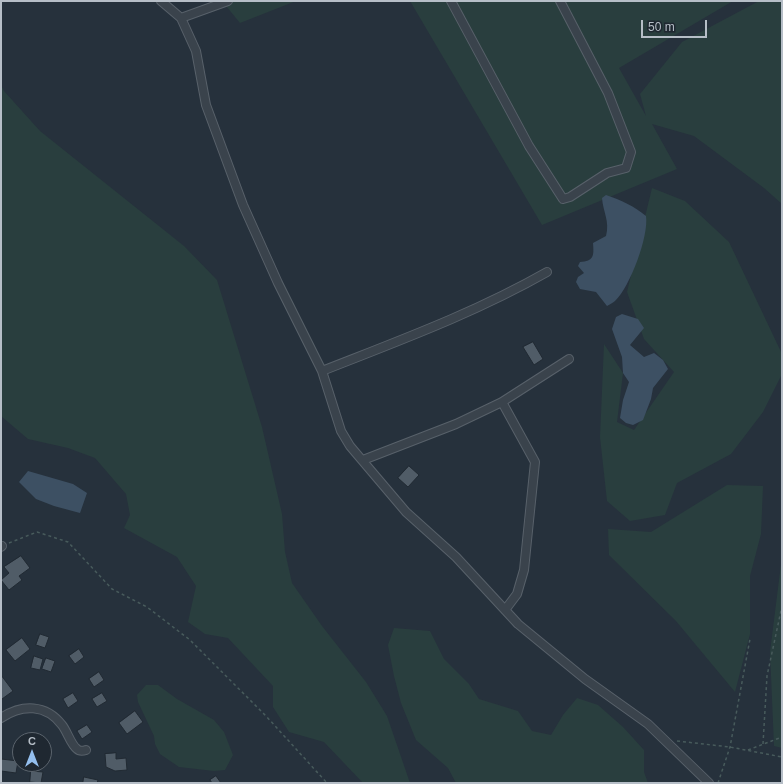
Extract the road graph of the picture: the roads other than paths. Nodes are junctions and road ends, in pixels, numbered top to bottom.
1 (161, 1) edge
2 (228, 1) edge
3 (451, 1) edge
4 (560, 1) edge
5 (181, 18) junction
6 (547, 272) dead end
7 (569, 359) dead end
8 (322, 371) junction
9 (502, 402) junction
10 (363, 460) junction
11 (505, 610) junction
12 (1, 718) edge
13 (86, 750) dead end
14 (709, 783) edge

1 - 5 street
2 - 5 street
3 - 4 street
5 - 8 street
6 - 8 street
7 - 9 street
8 - 10 street
9 - 10 street
9 - 11 street
10 - 11 street
11 - 14 street
12 - 13 street

